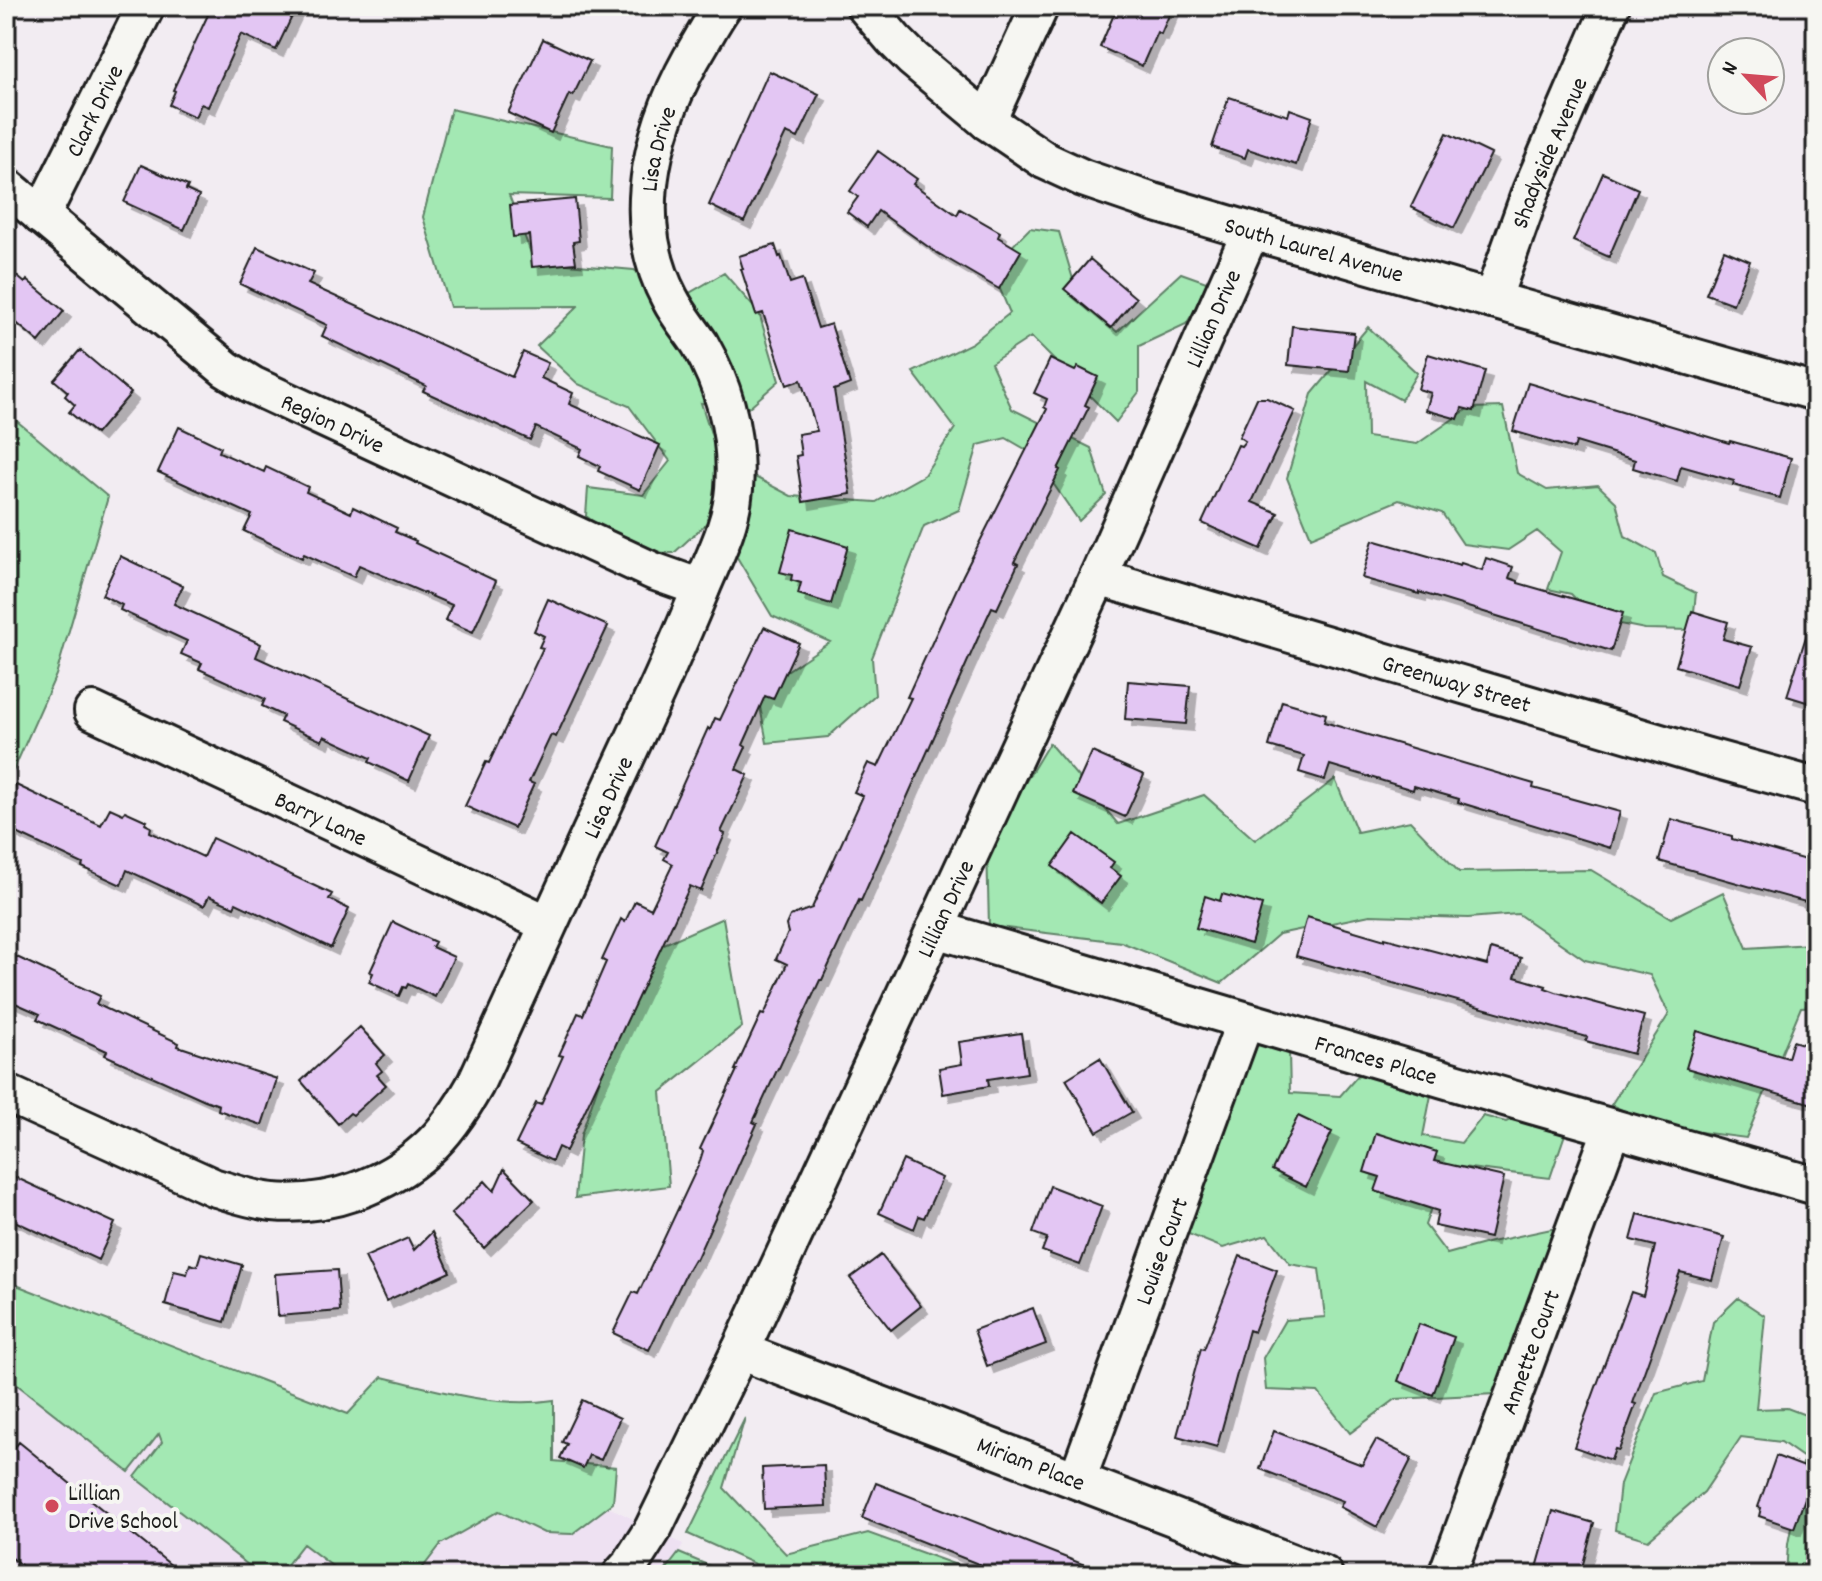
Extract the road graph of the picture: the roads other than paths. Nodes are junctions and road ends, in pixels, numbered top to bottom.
1 (146, 6) edge
2 (723, 6) edge
3 (865, 6) edge
4 (1040, 6) edge
5 (1611, 6) edge
6 (987, 121) junction
7 (6, 186) edge
8 (41, 216) junction
9 (1251, 231) junction
10 (1492, 300) junction
11 (1816, 392) edge
12 (1098, 577) junction
13 (701, 588) junction
14 (93, 711) dead end
15 (1816, 787) edge
16 (548, 924) junction
17 (935, 929) junction
18 (1245, 1021) junction
19 (6, 1093) edge
20 (1612, 1128) junction
21 (1816, 1186) edge
22 (740, 1351) junction
23 (1077, 1480) junction
24 (621, 1575) edge
25 (1324, 1575) edge
26 (1447, 1575) edge

1 - 8 street, Clark Drive
2 - 13 street, Lisa Drive
3 - 6 street, South Laurel Avenue
4 - 6 street
5 - 10 street, Shadyside Avenue
6 - 9 street, South Laurel Avenue
7 - 8 street, Region Drive
8 - 13 street, Region Drive
9 - 10 street, South Laurel Avenue
9 - 12 street, Lillian Drive
10 - 11 street, South Laurel Avenue
12 - 15 street, Greenway Street
12 - 17 street, Lillian Drive
13 - 16 street, Lisa Drive
14 - 16 street, Barry Lane
16 - 19 street, Lisa Drive
17 - 18 street, Frances Place
17 - 22 street, Lillian Drive
18 - 20 street, Frances Place
18 - 23 street, Louise Court
20 - 21 street, Frances Place
20 - 26 street, Annette Court
22 - 23 street, Miriam Place
22 - 24 street, Lillian Drive
23 - 25 street, Miriam Place

